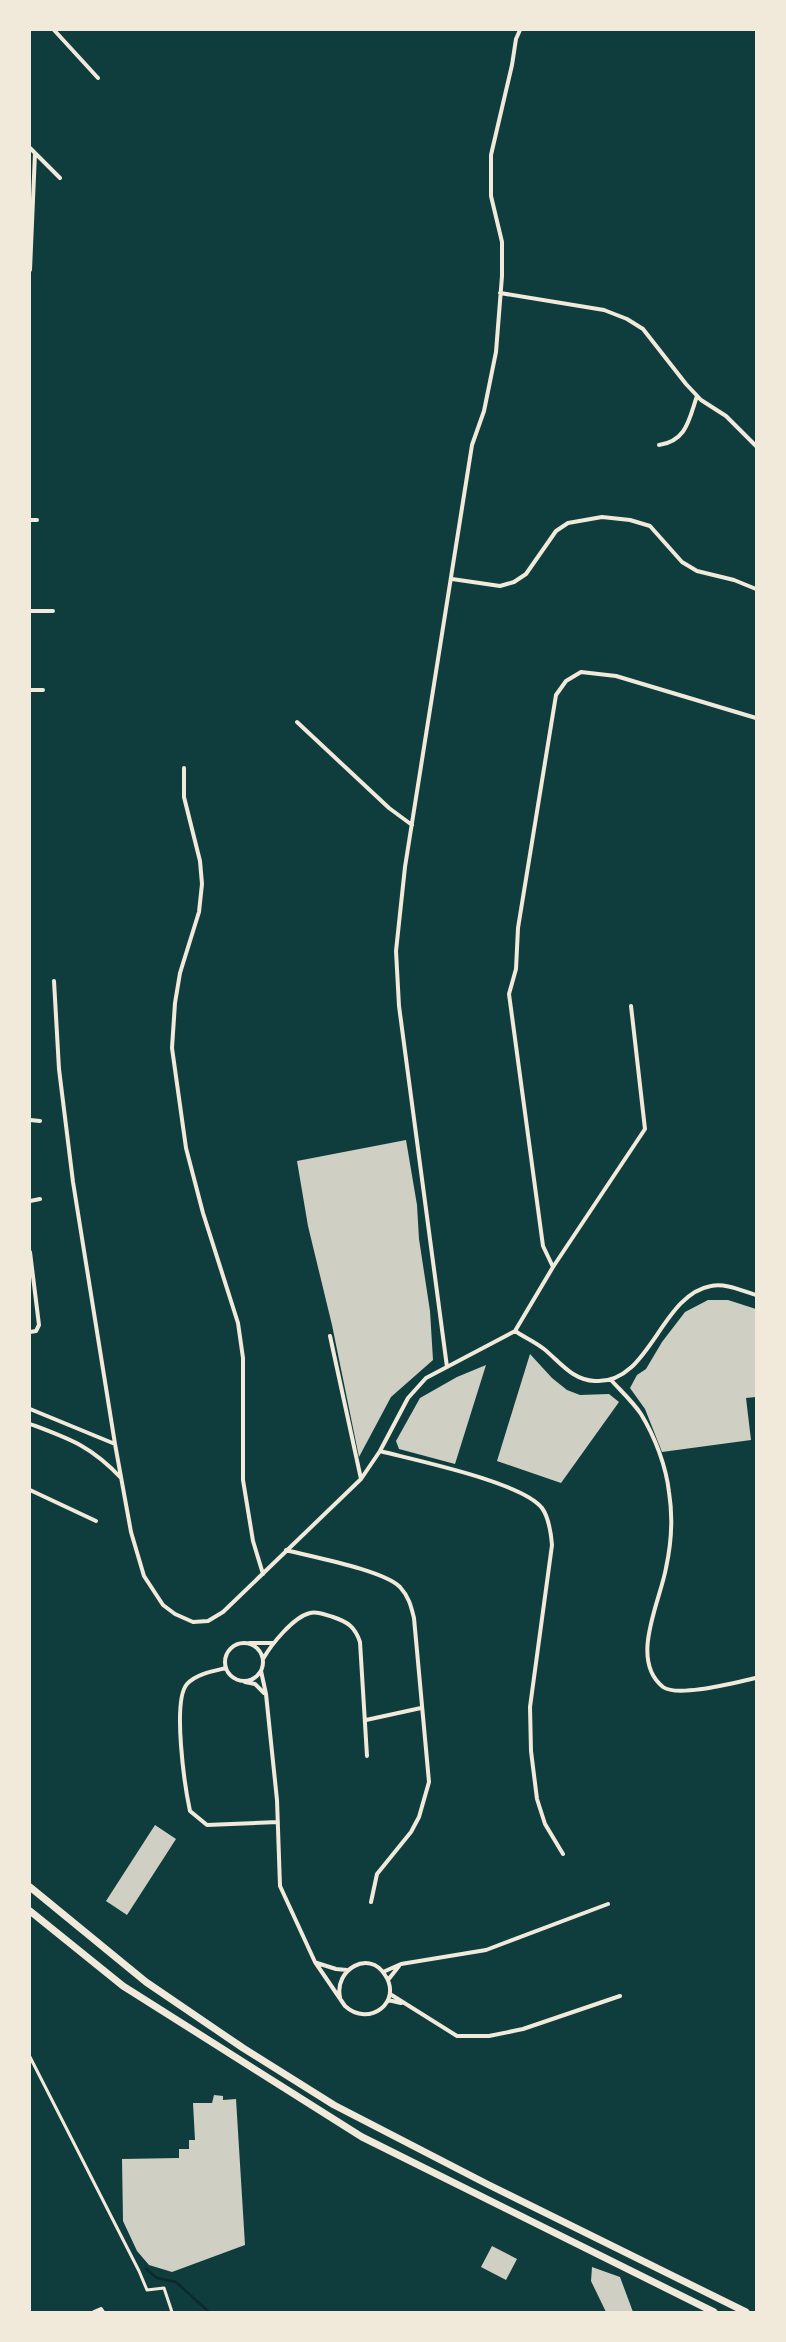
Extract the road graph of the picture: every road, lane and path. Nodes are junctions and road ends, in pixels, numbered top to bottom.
1 (54, 30) edge
2 (520, 30) edge
3 (98, 78) dead end
4 (30, 148) edge
5 (35, 153) junction
6 (60, 178) dead end
7 (30, 270) edge
8 (500, 292) junction
9 (697, 396) junction
10 (659, 445) dead end
11 (756, 446) edge
12 (30, 520) edge
13 (37, 520) dead end
14 (452, 580) junction
15 (756, 589) edge
16 (30, 611) edge
17 (53, 611) dead end
18 (30, 690) edge
19 (43, 690) dead end
20 (756, 718) edge
21 (297, 722) dead end
22 (184, 768) dead end
23 (412, 825) junction
24 (54, 981) dead end
25 (631, 1006) dead end
26 (30, 1120) edge
27 (40, 1121) dead end
28 (40, 1199) dead end
29 (30, 1201) edge
30 (30, 1252) edge
31 (553, 1267) junction
32 (31, 1280) edge
33 (756, 1294) edge
34 (514, 1331) junction
35 (30, 1332) edge
36 (330, 1336) dead end
37 (447, 1367) junction
38 (611, 1380) junction
39 (30, 1409) edge
40 (30, 1424) edge
41 (114, 1444) junction
42 (380, 1451) junction
43 (121, 1478) junction
44 (361, 1479) junction
45 (30, 1490) edge
46 (96, 1520) dead end
47 (286, 1550) junction
48 (262, 1574) junction
49 (246, 1643) junction
50 (273, 1643) junction
51 (263, 1659) junction
52 (226, 1668) junction
53 (261, 1671) junction
54 (756, 1678) edge
55 (241, 1681) junction
56 (266, 1694) junction
57 (421, 1708) junction
58 (366, 1720) junction
59 (367, 1756) dead end
60 (278, 1822) junction
61 (563, 1854) dead end
62 (30, 1887) edge
63 (370, 1902) dead end
64 (608, 1904) dead end
65 (30, 1911) edge
66 (315, 1962) junction
67 (401, 1964) junction
68 (347, 1970) junction
69 (383, 1972) junction
70 (388, 1980) junction
71 (390, 1994) junction
72 (620, 1996) dead end
73 (340, 1997) junction
74 (388, 2000) junction
75 (405, 2004) junction
76 (30, 2057) edge
77 (699, 2305) junction
78 (102, 2310) edge
79 (94, 2312) edge
80 (172, 2312) edge
81 (710, 2312) edge
82 (714, 2312) edge
83 (746, 2312) edge

1 - 3 street
2 - 8 street
4 - 5 street
5 - 6 street
5 - 7 street
8 - 9 street
8 - 14 street
9 - 10 street
9 - 11 street
12 - 13 street
14 - 15 street
14 - 23 street
16 - 17 street
18 - 19 street
20 - 31 street
21 - 23 street
22 - 48 street
23 - 37 street
24 - 41 street
25 - 31 street
26 - 27 street
28 - 29 street
30 - 32 street
31 - 34 street
32 - 35 street
33 - 38 street
34 - 37 street
34 - 38 street
36 - 44 street
37 - 42 street
38 - 54 street
39 - 41 street
40 - 43 street
41 - 43 street
42 - 44 street
42 - 61 street
43 - 48 street
44 - 47 street
45 - 46 street
47 - 48 street
47 - 57 street
49 - 50 street
49 - 51 street
49 - 52 street
50 - 51 street
50 - 58 street
51 - 53 street
52 - 55 street
52 - 60 street
53 - 55 street
53 - 56 street
55 - 56 street
56 - 60 street
57 - 58 street
57 - 63 street
58 - 59 street
60 - 66 street
62 - 83 highway
64 - 67 street
65 - 77 highway
66 - 68 street
66 - 73 street
67 - 69 street
67 - 70 street
68 - 69 street
68 - 73 street
69 - 70 street
70 - 71 street
71 - 74 street
71 - 75 street
72 - 75 street
73 - 74 street
74 - 75 street
76 - 80 street
77 - 81 highway
77 - 82 highway
78 - 79 street

